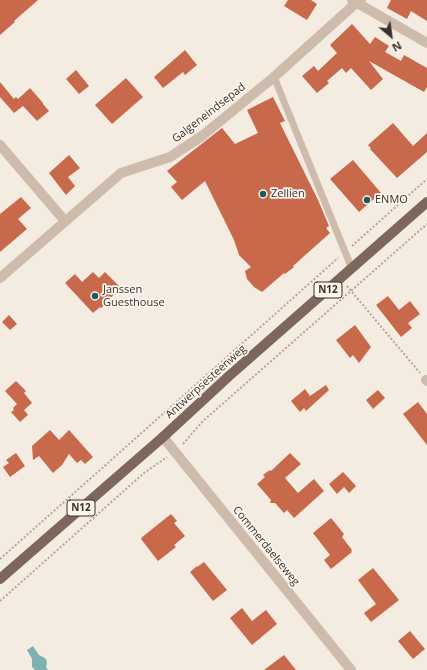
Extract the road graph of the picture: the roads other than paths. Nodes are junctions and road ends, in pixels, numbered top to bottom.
1 (356, 1) edge
2 (427, 43) edge
3 (274, 77) junction
4 (0, 145) edge
5 (427, 202) edge
6 (65, 221) junction
7 (352, 268) junction
8 (0, 278) edge
9 (163, 437) junction
10 (0, 579) edge
11 (351, 670) edge

1 - 2 street
1 - 3 street, Galgeneindsepad
3 - 6 street, Galgeneindsepad
3 - 7 lane
4 - 6 street
5 - 7 main road, Antwerpsesteenweg / N12
6 - 8 street, Galgeneindsepad
7 - 9 main road, Antwerpsesteenweg / N12
9 - 10 main road, Antwerpsesteenweg / N12
9 - 11 street, Commerdaelseweg

